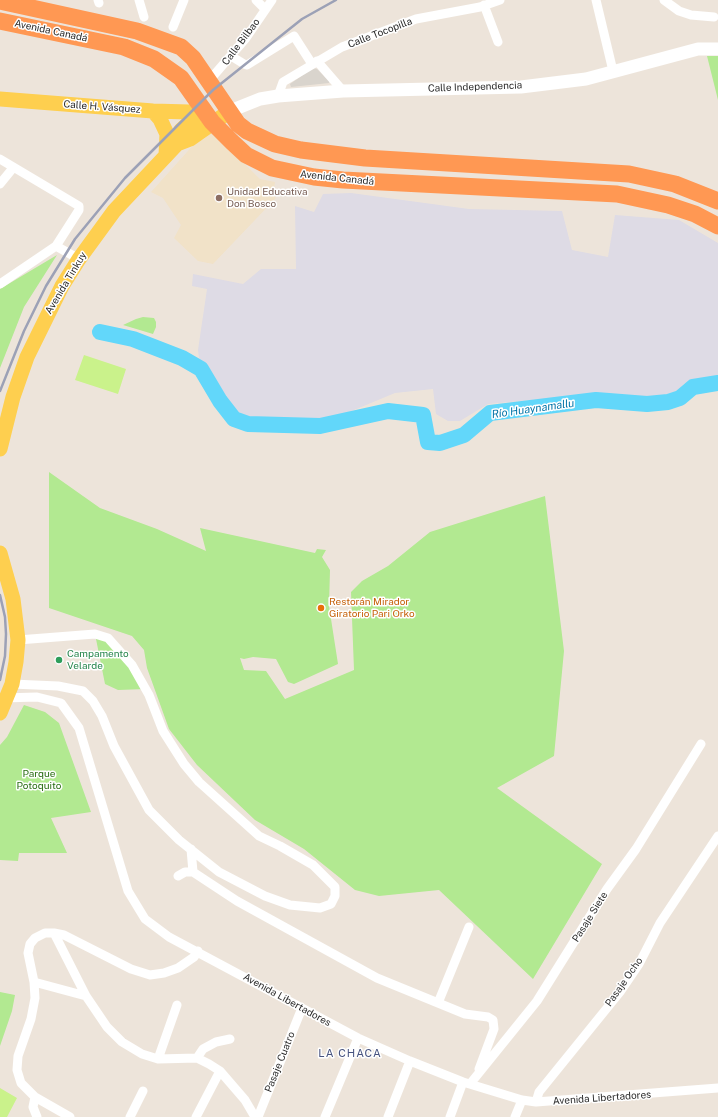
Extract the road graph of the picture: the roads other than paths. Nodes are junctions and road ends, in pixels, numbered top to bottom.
1 (139, 0) edge
2 (184, 0) edge
3 (256, 0) edge
4 (272, 0) edge
5 (500, 0) edge
6 (596, 0) edge
7 (664, 0) edge
8 (0, 1) edge
9 (484, 5) junction
10 (265, 9) junction
11 (144, 17) dead end
12 (714, 17) dead end
13 (0, 21) edge
14 (173, 27) dead end
15 (498, 42) dead end
16 (718, 42) edge
17 (698, 49) junction
18 (718, 49) edge
19 (232, 56) junction
20 (196, 63) junction
21 (315, 63) junction
22 (614, 71) junction
23 (181, 78) junction
24 (208, 82) junction
25 (343, 91) junction
26 (219, 96) junction
27 (278, 96) junction
28 (0, 99) edge
29 (153, 111) junction
30 (230, 111) junction
31 (207, 116) junction
32 (166, 156) junction
33 (0, 159) edge
34 (13, 168) junction
35 (0, 184) edge
36 (718, 201) edge
37 (718, 226) edge
38 (56, 246) junction
39 (79, 259) junction
40 (0, 284) edge
41 (1, 441) edge
42 (0, 553) edge
43 (18, 640) junction
44 (6, 694) edge
45 (0, 713) edge
46 (701, 744) dead end
47 (718, 836) edge
48 (191, 849) junction
49 (193, 872) junction
50 (178, 876) dead end
51 (469, 927) dead end
52 (54, 933) junction
53 (198, 951) junction
54 (34, 982) junction
55 (86, 996) junction
56 (438, 1003) junction
57 (177, 1005) dead end
58 (302, 1008) junction
59 (358, 1038) junction
60 (230, 1039) dead end
61 (197, 1058) junction
62 (158, 1059) junction
63 (410, 1061) junction
64 (220, 1071) junction
65 (478, 1073) junction
66 (467, 1083) junction
67 (718, 1088) edge
68 (143, 1091) dead end
69 (36, 1097) junction
70 (522, 1100) junction
71 (536, 1102) junction
72 (37, 1117) edge
73 (70, 1117) edge
74 (130, 1117) edge
75 (196, 1117) edge
76 (257, 1117) edge
77 (325, 1117) edge
78 (388, 1117) edge
79 (450, 1117) edge
80 (515, 1117) edge

1 - 11 street
2 - 14 street
3 - 10 street
4 - 10 street, Calle Bilbao
5 - 9 street, Calle Tocopilla
6 - 22 street
7 - 12 street
8 - 20 highway, Avenida Canadá
9 - 15 street
9 - 21 street, Calle Tocopilla
10 - 19 street, Calle Bilbao
13 - 23 highway, Avenida Canadá
16 - 17 street, Calle Independencia
17 - 18 street
17 - 22 street, Calle Independencia
19 - 21 street
19 - 24 street, Calle Bilbao
20 - 23 highway
20 - 24 highway, Avenida Canadá
21 - 25 street
21 - 27 street, Calle Tocopilla
22 - 25 street, Calle Independencia
23 - 31 highway, Avenida Canadá
24 - 26 highway, Avenida Canadá
25 - 27 street, Calle Independencia
26 - 30 highway, Avenida Canadá
26 - 31 main road, Avenida Tinkuy
27 - 30 street, Calle Independencia
28 - 29 main road, Calle H. Vásquez
29 - 31 main road, Calle H. Vásquez
29 - 32 main road
30 - 31 main road, Avenida Tinkuy
30 - 36 highway, Avenida Canadá
31 - 32 main road, Avenida Tinkuy
31 - 37 highway, Avenida Canadá
32 - 39 main road, Avenida Tinkuy
33 - 34 street
34 - 35 street
34 - 38 street
38 - 39 street
38 - 40 street
39 - 41 main road, Avenida Tinkuy
42 - 43 main road
43 - 44 main road
43 - 48 street
44 - 45 main road
44 - 48 street
44 - 53 street, Avenida Libertadores
46 - 65 street, Pasaje Siete
47 - 71 street, Pasaje Ocho
48 - 49 street
49 - 50 street
49 - 56 street
51 - 56 street
52 - 53 street
52 - 54 street
52 - 55 street
53 - 58 street, Avenida Libertadores
54 - 55 street
54 - 69 street
55 - 62 street
56 - 65 street
57 - 62 street
58 - 59 street, Avenida Libertadores
58 - 76 street, Pasaje Cuatro
59 - 63 street, Avenida Libertadores
59 - 77 street
60 - 61 street
61 - 62 street
61 - 64 street
63 - 66 street, Avenida Libertadores
63 - 78 street
64 - 75 street
64 - 76 street
65 - 66 street, Pasaje Siete
66 - 70 street, Avenida Libertadores
66 - 79 street, Pasaje Siete
67 - 71 street, Avenida Libertadores
68 - 74 street
69 - 72 street
69 - 73 street
70 - 71 street, Avenida Libertadores
70 - 80 street

